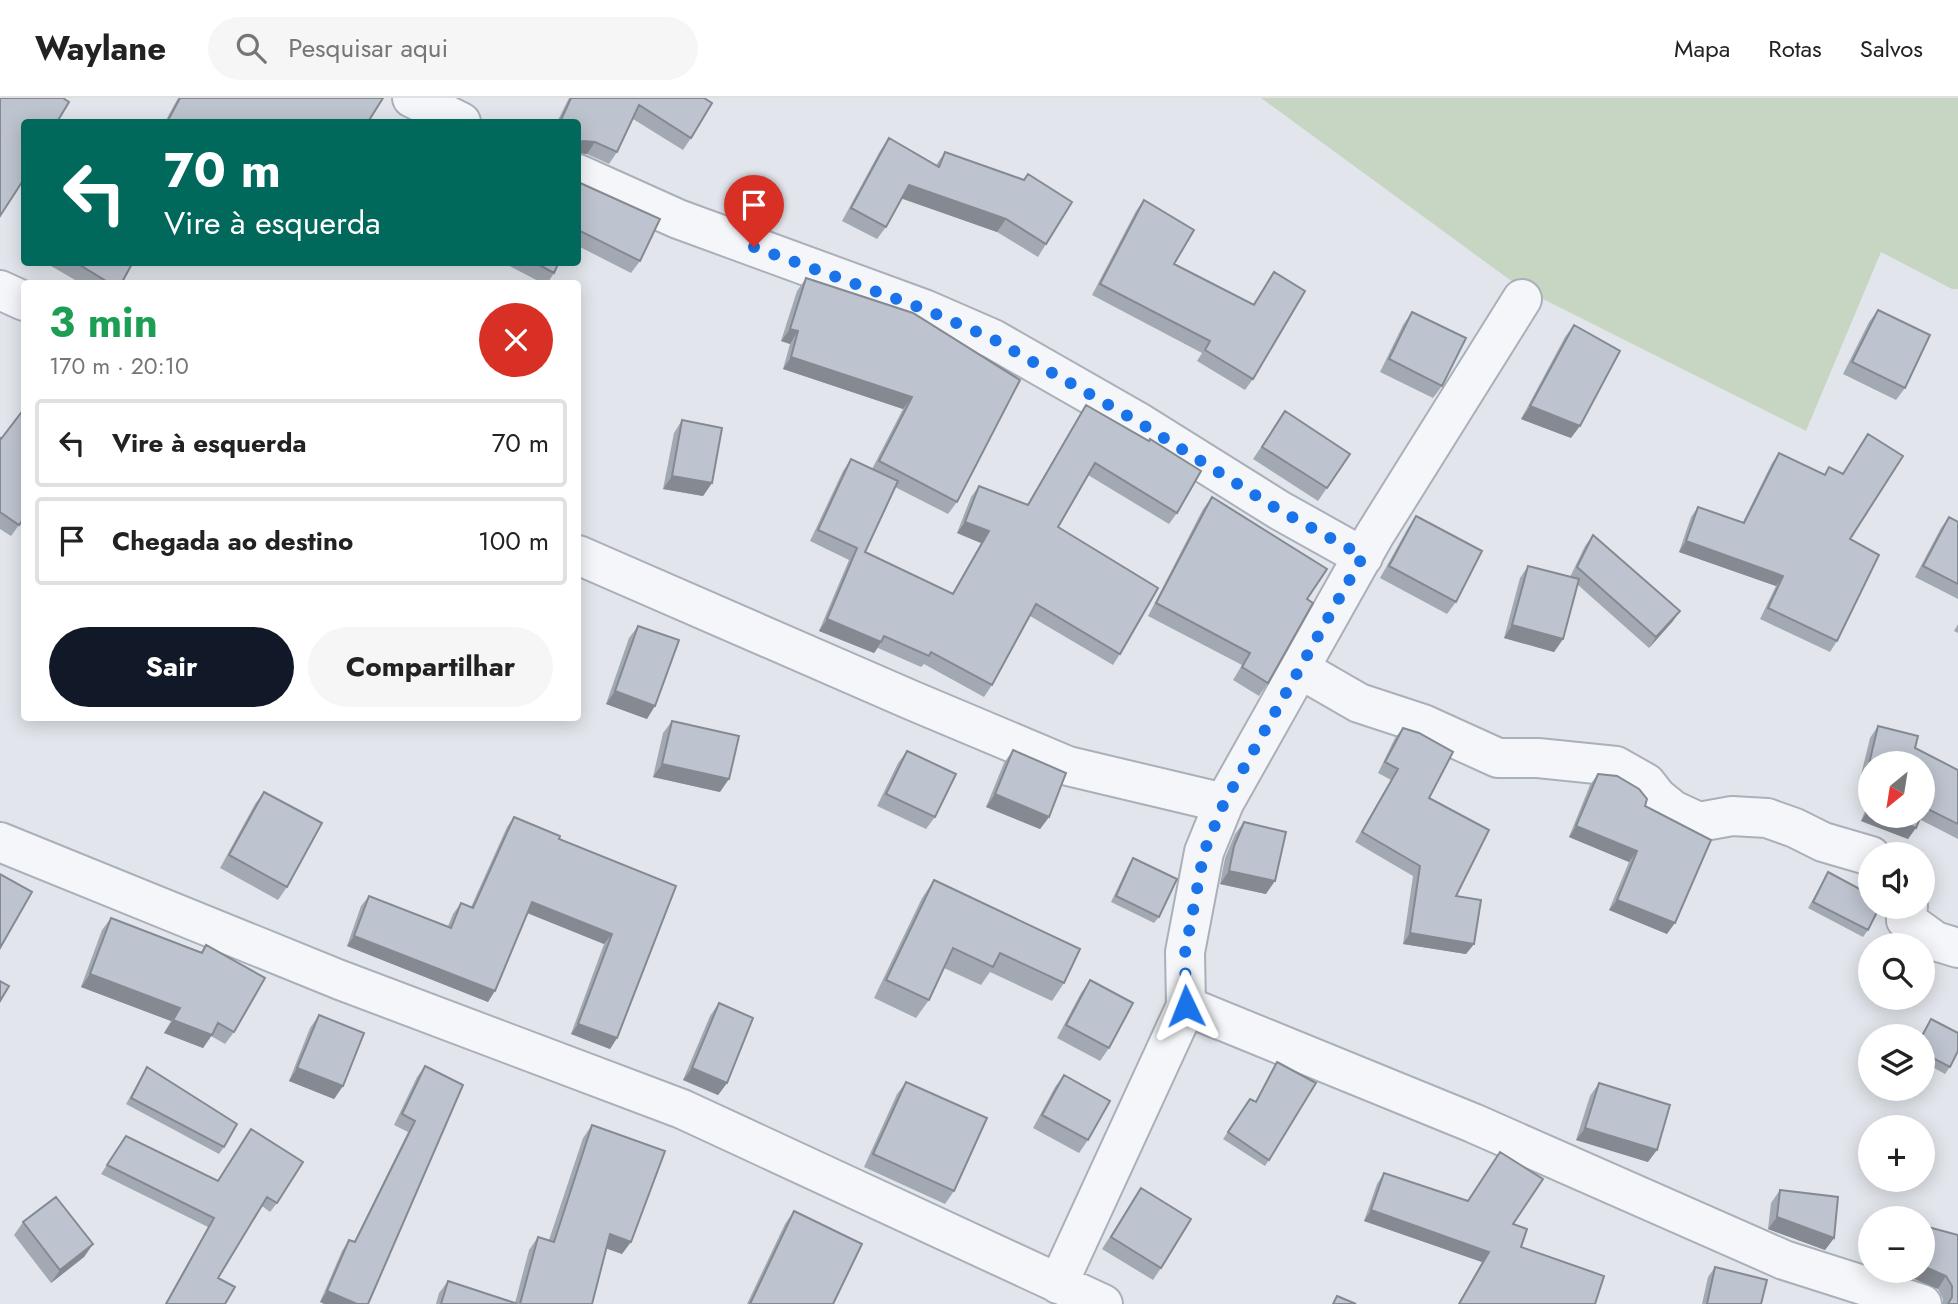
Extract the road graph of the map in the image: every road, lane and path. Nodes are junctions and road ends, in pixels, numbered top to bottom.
1 (412, 98) edge
2 (455, 119) edge
3 (581, 175) edge
4 (0, 290) edge
5 (1522, 299) dead end
6 (21, 300) edge
7 (581, 556) edge
8 (1363, 556) junction
9 (1300, 669) junction
10 (1224, 803) junction
11 (0, 842) edge
12 (1858, 852) edge
13 (1906, 919) edge
14 (1958, 948) edge
15 (1186, 1006) junction
16 (1058, 1284) junction
17 (1103, 1304) edge
18 (1922, 1304) edge

1 - 2 street
3 - 8 street
4 - 6 street
5 - 8 street
7 - 10 street
8 - 9 street
9 - 10 street
9 - 12 street
10 - 15 street
11 - 16 street
13 - 14 street
15 - 16 street
15 - 18 street
16 - 17 street

